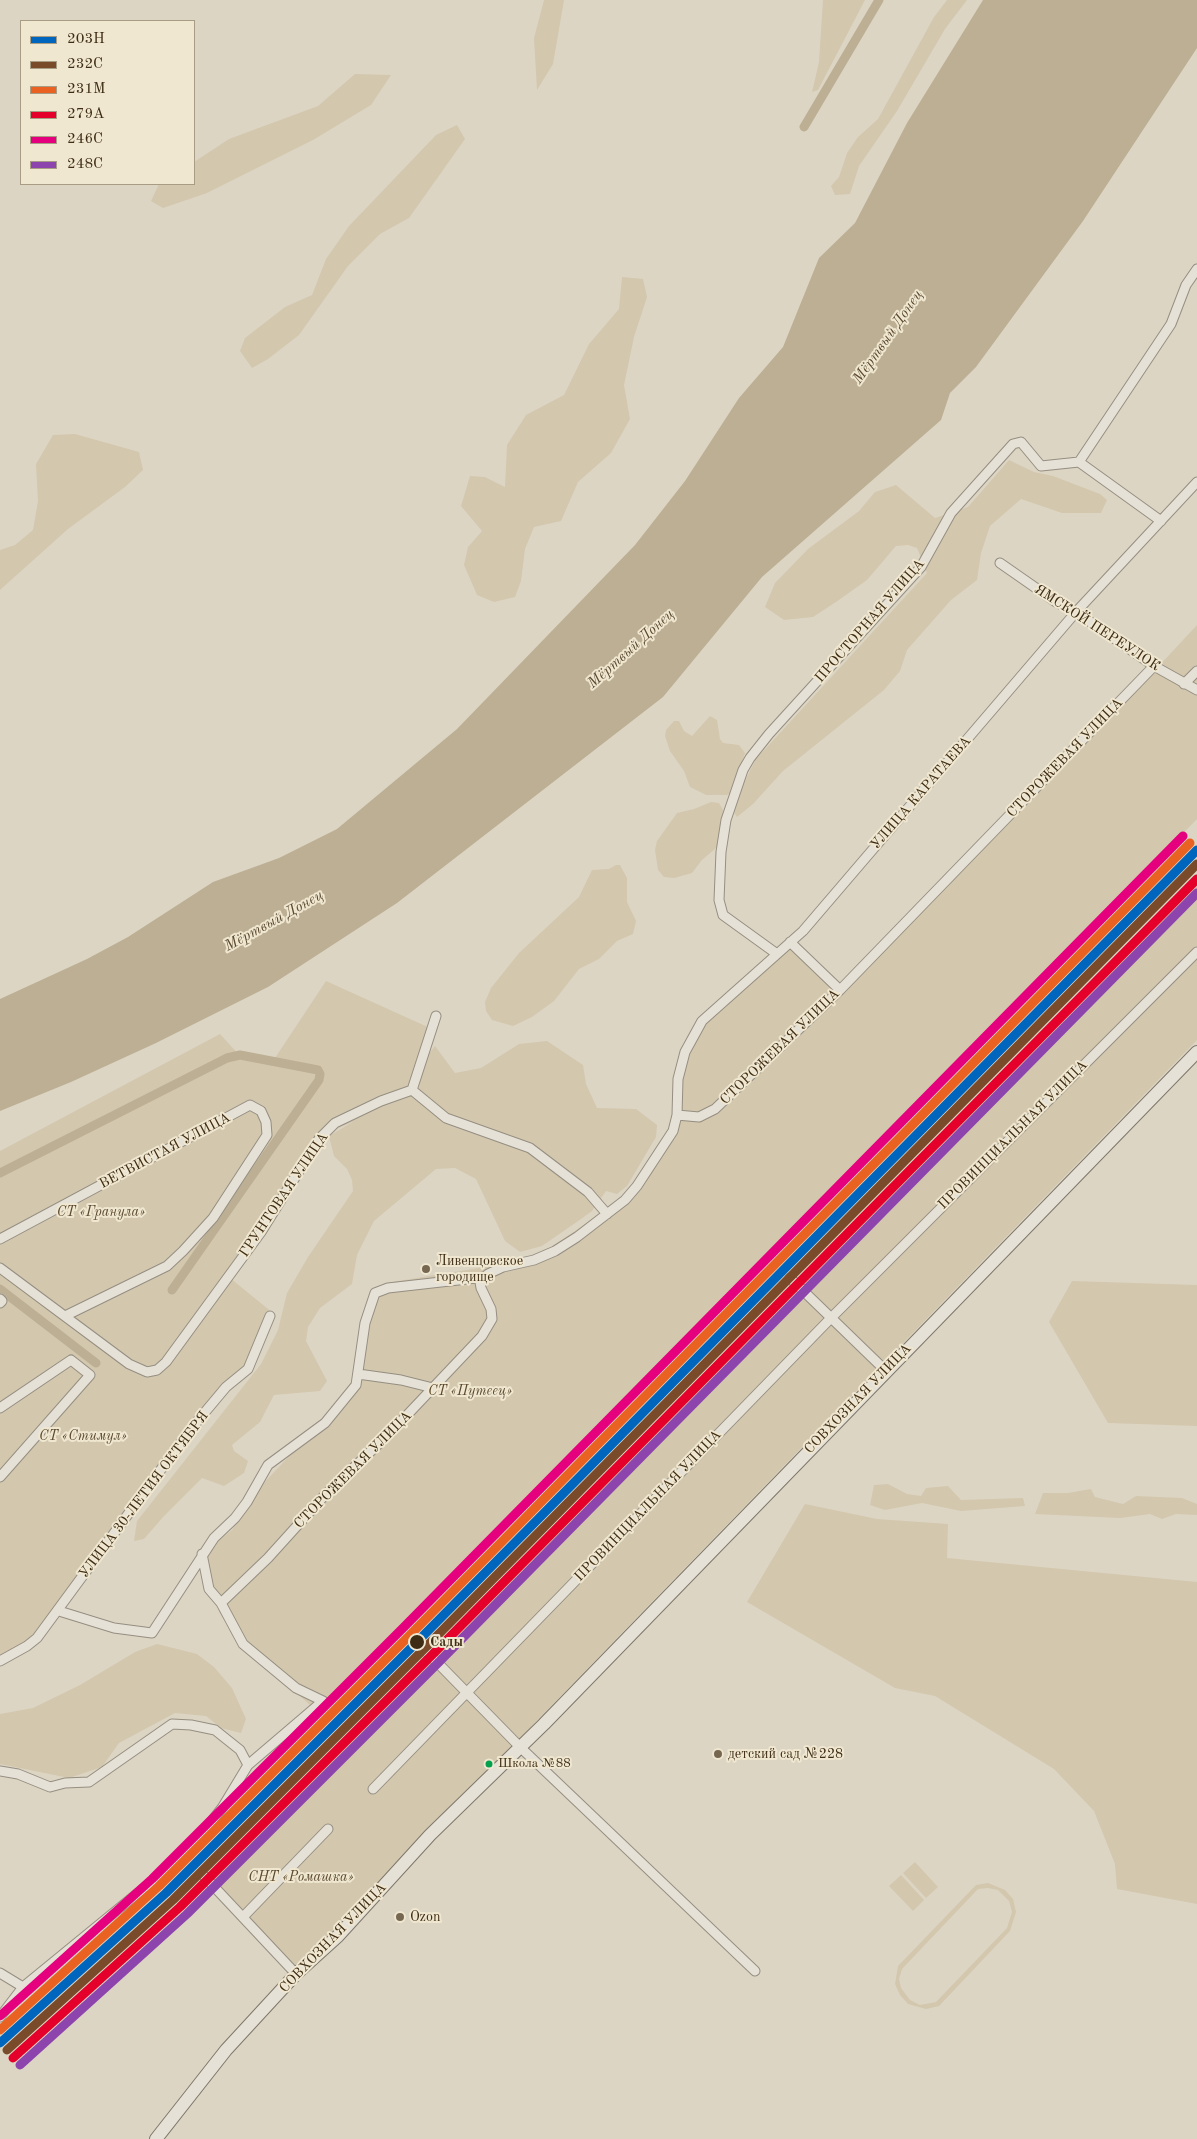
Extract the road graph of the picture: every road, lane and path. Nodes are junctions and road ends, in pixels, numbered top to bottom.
1 (1197, 269) edge
2 (1079, 462) junction
3 (1197, 482) edge
4 (1161, 522) junction
5 (1000, 563) dead end
6 (1076, 612) junction
7 (1154, 666) junction
8 (1197, 671) edge
9 (1184, 684) junction
10 (1197, 690) edge
11 (790, 942) junction
12 (1197, 952) edge
13 (777, 954) junction
14 (840, 990) junction
15 (436, 1016) dead end
16 (1197, 1052) edge
17 (412, 1090) junction
18 (677, 1115) junction
19 (607, 1214) junction
20 (0, 1239) edge
21 (0, 1268) edge
22 (485, 1277) junction
23 (790, 1278) dead end
24 (64, 1316) junction
25 (270, 1316) dead end
26 (830, 1319) junction
27 (886, 1370) junction
28 (358, 1374) junction
29 (433, 1388) junction
30 (0, 1408) edge
31 (0, 1477) edge
32 (202, 1554) junction
33 (222, 1604) junction
34 (58, 1611) junction
35 (427, 1652) dead end
36 (0, 1661) edge
37 (467, 1694) junction
38 (520, 1747) junction
39 (248, 1765) junction
40 (0, 1771) edge
41 (373, 1789) dead end
42 (328, 1829) dead end
43 (204, 1876) dead end
44 (243, 1917) junction
45 (755, 1971) dead end
46 (0, 1974) edge
47 (296, 1974) junction
48 (23, 1987) junction
49 (0, 2017) edge
50 (156, 2139) edge

1 - 2 street
2 - 4 street
2 - 13 street, ПРОСТОРНАЯ УЛИЦА
3 - 4 street, УЛИЦА КАРАТАЕВА
4 - 6 street, УЛИЦА КАРАТАЕВА
5 - 6 street, ЯМСКОЙ ПЕРЕУЛОК
6 - 7 street, ЯМСКОЙ ПЕРЕУЛОК
6 - 11 street, УЛИЦА КАРАТАЕВА
7 - 9 street, ЯМСКОЙ ПЕРЕУЛОК
7 - 14 street, СТОРОЖЕВАЯ УЛИЦА
8 - 9 street
9 - 10 street, ЯМСКОЙ ПЕРЕУЛОК
11 - 13 street, УЛИЦА КАРАТАЕВА
11 - 14 street
12 - 26 street, ПРОВИНЦИАЛЬНАЯ УЛИЦА
13 - 18 street, УЛИЦА КАРАТАЕВА
14 - 18 street, СТОРОЖЕВАЯ УЛИЦА
15 - 17 street
16 - 27 street, СОВХОЗНАЯ УЛИЦА
17 - 19 street
17 - 24 street, ГРУНТОВАЯ УЛИЦА
18 - 19 street
19 - 22 street
20 - 24 street, ВЕТВИСТАЯ УЛИЦА
21 - 24 street, ГРУНТОВАЯ УЛИЦА
22 - 28 street
22 - 29 street, СТОРОЖЕВАЯ УЛИЦА
23 - 26 street
25 - 34 street, УЛИЦА 30-ЛЕТИЯ ОКТЯБРЯ
26 - 27 street
26 - 37 street, ПРОВИНЦИАЛЬНАЯ УЛИЦА
27 - 38 street, СОВХОЗНАЯ УЛИЦА
28 - 29 street
28 - 32 street
29 - 33 street, СТОРОЖЕВАЯ УЛИЦА
30 - 31 street
32 - 33 street
32 - 34 street
33 - 39 street
34 - 36 street, УЛИЦА 30-ЛЕТИЯ ОКТЯБРЯ
35 - 37 street
37 - 38 street
37 - 41 street, ПРОВИНЦИАЛЬНАЯ УЛИЦА
38 - 45 street
38 - 47 street, СОВХОЗНАЯ УЛИЦА
39 - 40 street
39 - 48 street
42 - 44 street
43 - 44 street
44 - 47 street
46 - 48 street
47 - 50 street, СОВХОЗНАЯ УЛИЦА
48 - 49 street

